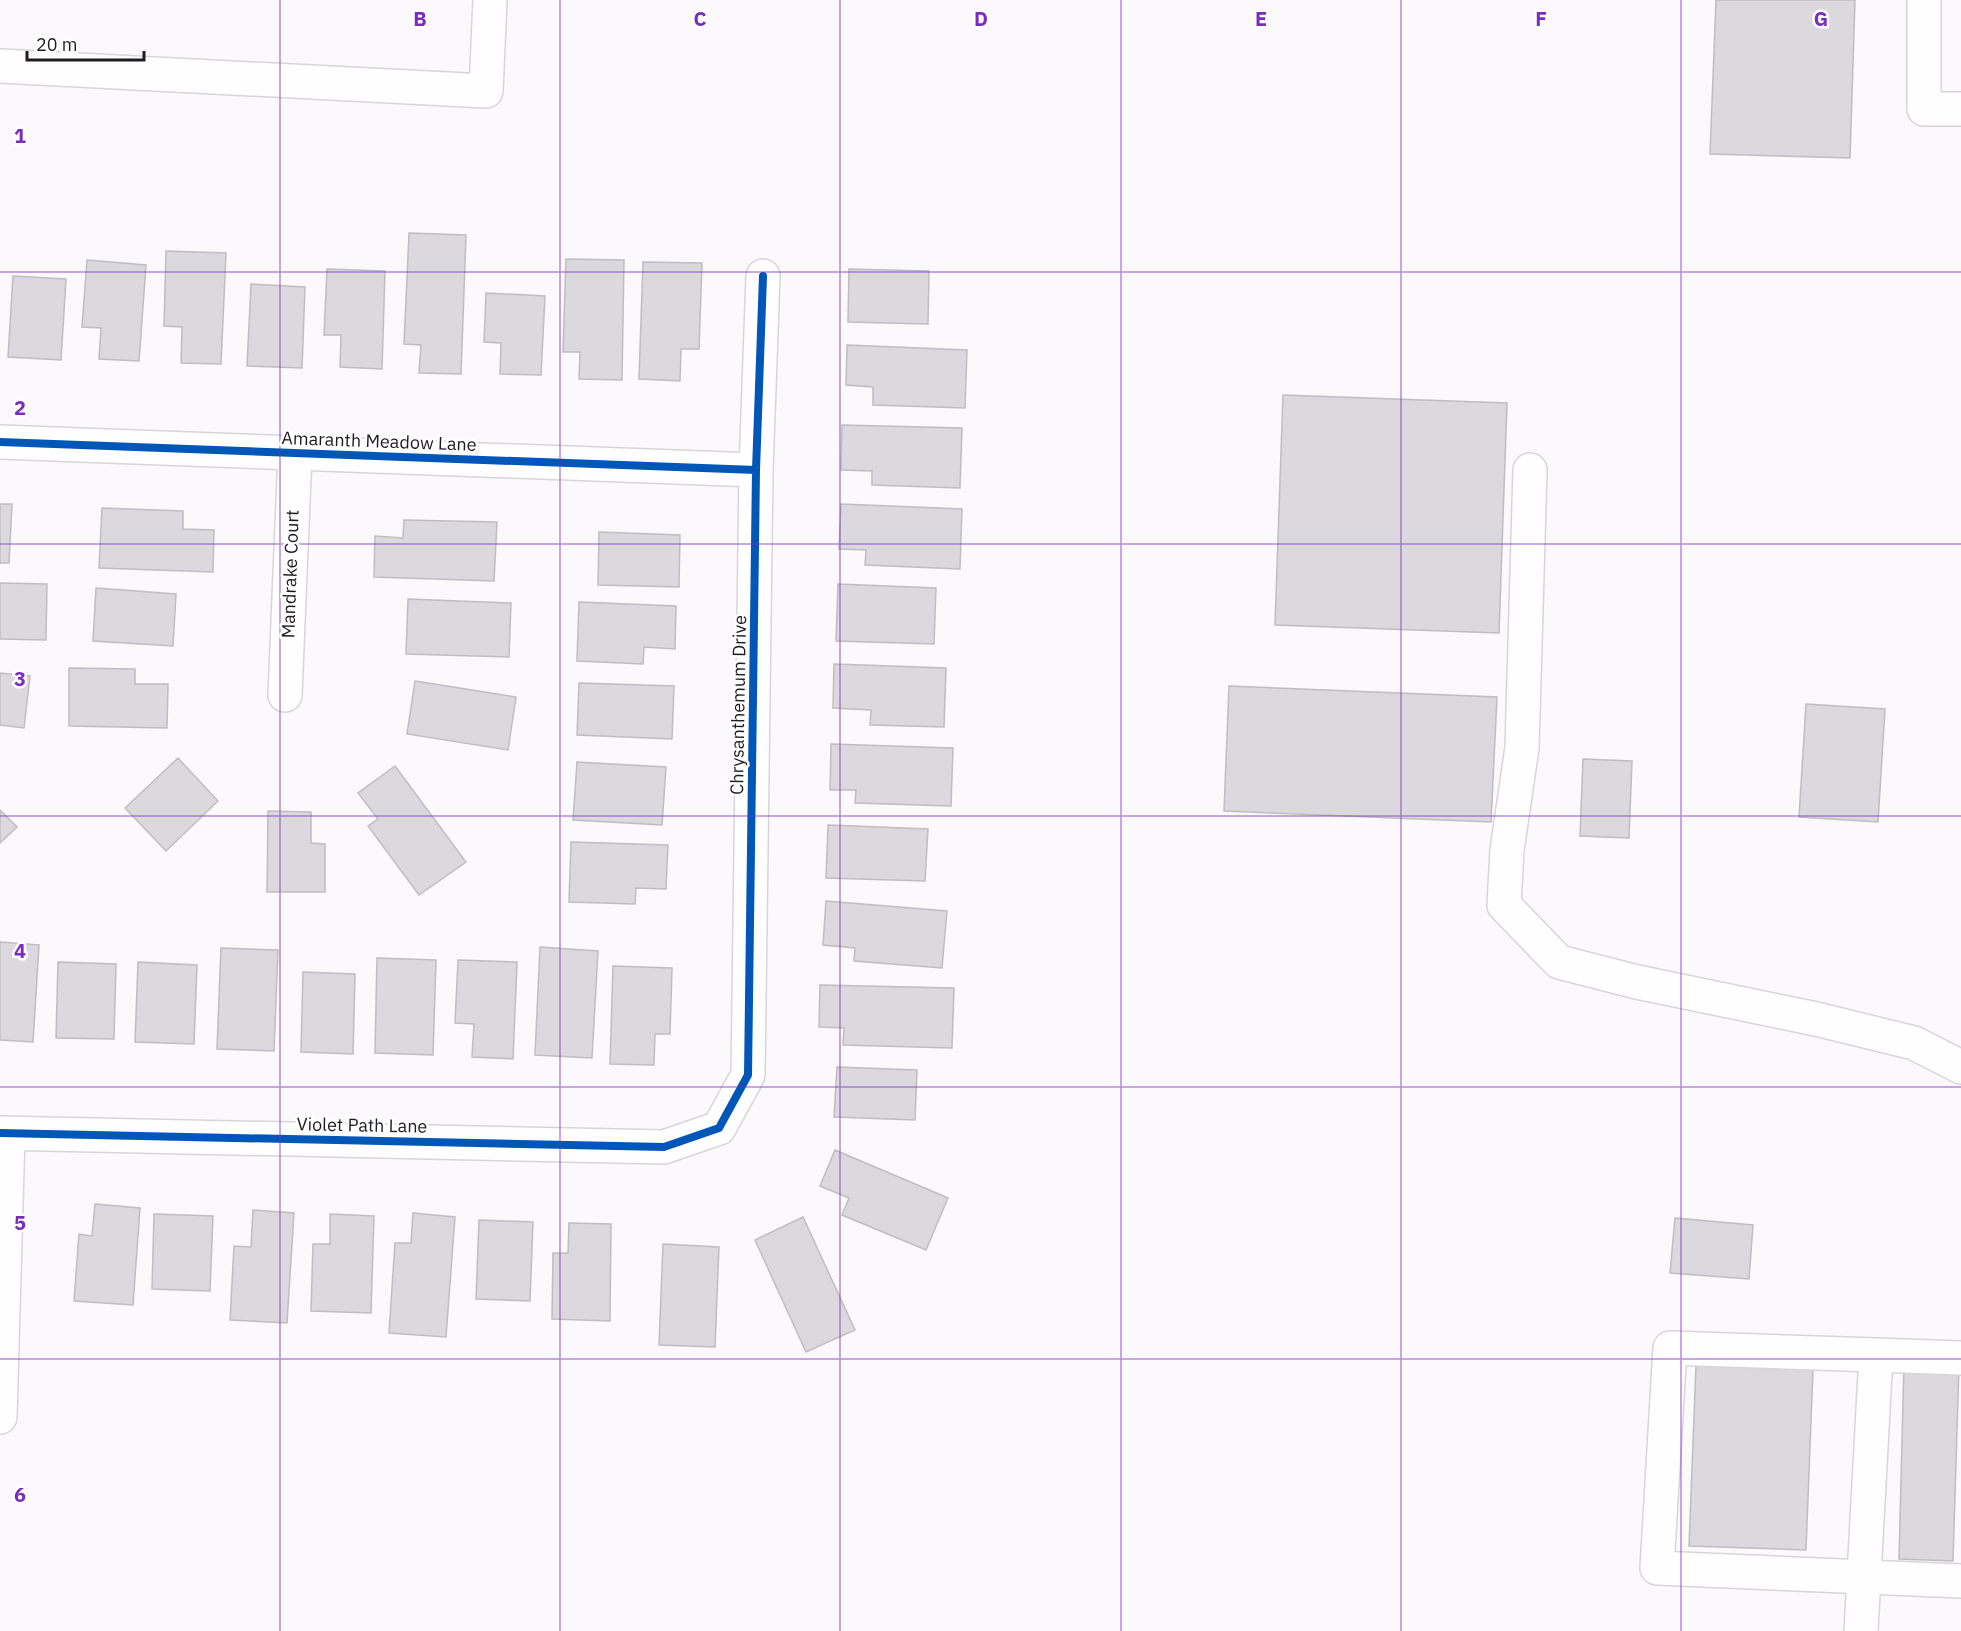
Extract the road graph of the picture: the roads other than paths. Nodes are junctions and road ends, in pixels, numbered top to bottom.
1 (490, 0) edge
2 (1924, 0) edge
3 (0, 66) edge
4 (1961, 109) edge
5 (763, 276) dead end
6 (0, 442) edge
7 (295, 453) junction
8 (756, 470) junction
9 (1530, 470) dead end
10 (285, 694) dead end
11 (1961, 1067) edge
12 (719, 1128) joint
13 (4, 1133) edge
14 (1876, 1355) junction
15 (1961, 1358) edge
16 (0, 1417) edge
17 (1864, 1577) junction
18 (1961, 1581) edge
19 (1862, 1631) edge

1 - 3 street
2 - 4 street
5 - 8 street, Chrysanthemum Drive
6 - 7 street, Amaranth Meadow Lane
7 - 8 street, Amaranth Meadow Lane
7 - 10 street, Mandrake Court
8 - 12 street, Chrysanthemum Drive
9 - 11 street
12 - 13 street, Violet Path Lane
13 - 16 street
14 - 15 street
14 - 17 street
14 - 17 street
17 - 18 street
17 - 19 street

